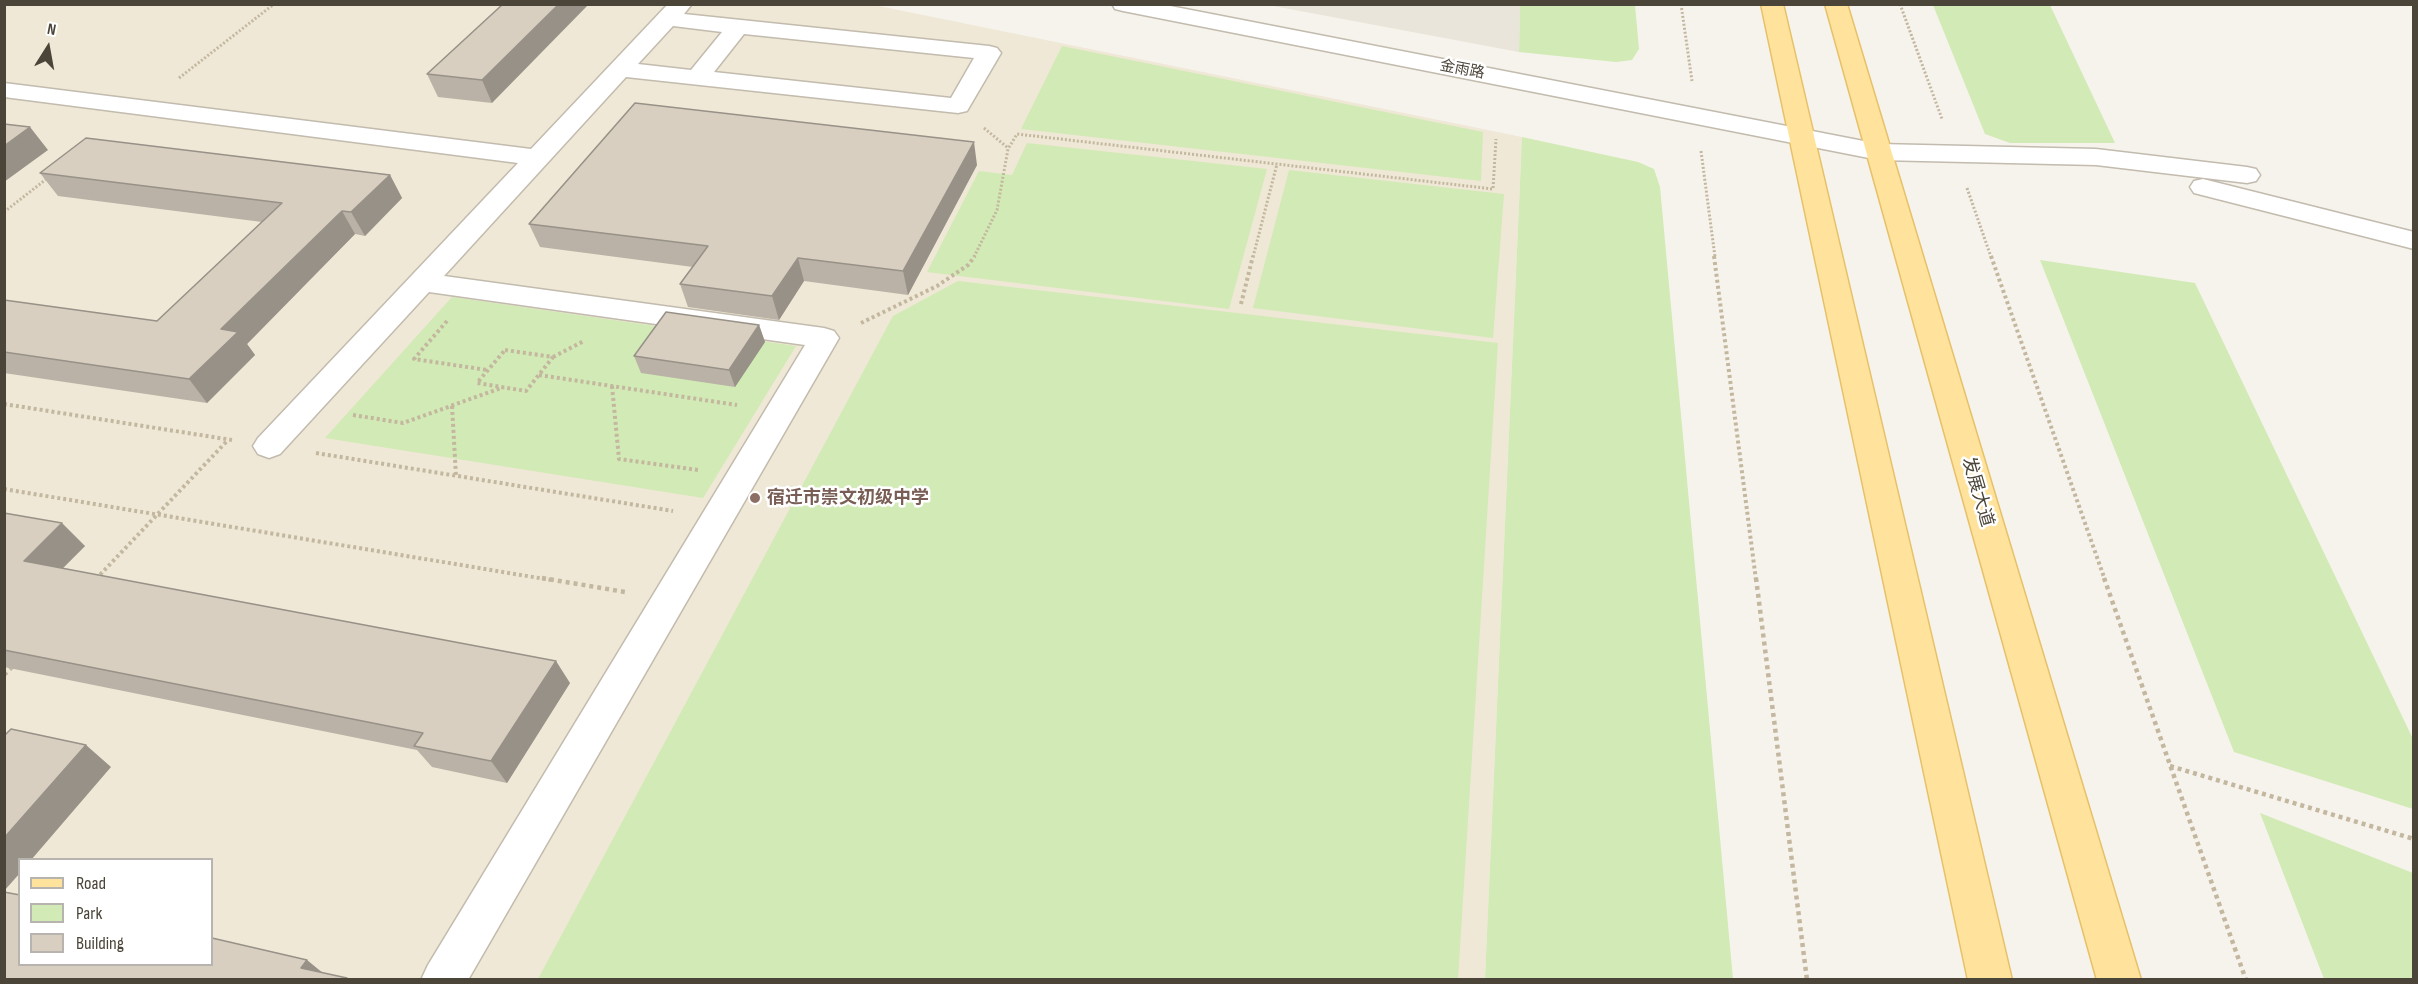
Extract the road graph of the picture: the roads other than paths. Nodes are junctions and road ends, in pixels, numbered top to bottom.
1 (1123, 4) edge
2 (1772, 4) edge
3 (1836, 4) edge
4 (674, 12) edge
5 (738, 27) junction
6 (621, 69) junction
7 (697, 78) junction
8 (4, 90) edge
9 (1801, 135) junction
10 (1879, 152) junction
11 (2083, 156) junction
12 (538, 158) junction
13 (2247, 175) dead end
14 (2414, 241) edge
15 (423, 282) junction
16 (269, 446) road end
17 (443, 980) edge
18 (1990, 980) edge
19 (2119, 980) edge

1 - 9 street, 金雨路
2 - 9 main road
3 - 10 main road, 发展大道
4 - 5 street
4 - 6 street
5 - 7 street
5 - 7 street
6 - 7 street
6 - 12 street
8 - 12 street
9 - 10 street, 金雨路
9 - 18 main road
10 - 11 street, 金雨路
10 - 19 main road, 发展大道
11 - 13 street
11 - 14 street
12 - 15 street
15 - 16 street
15 - 17 street

